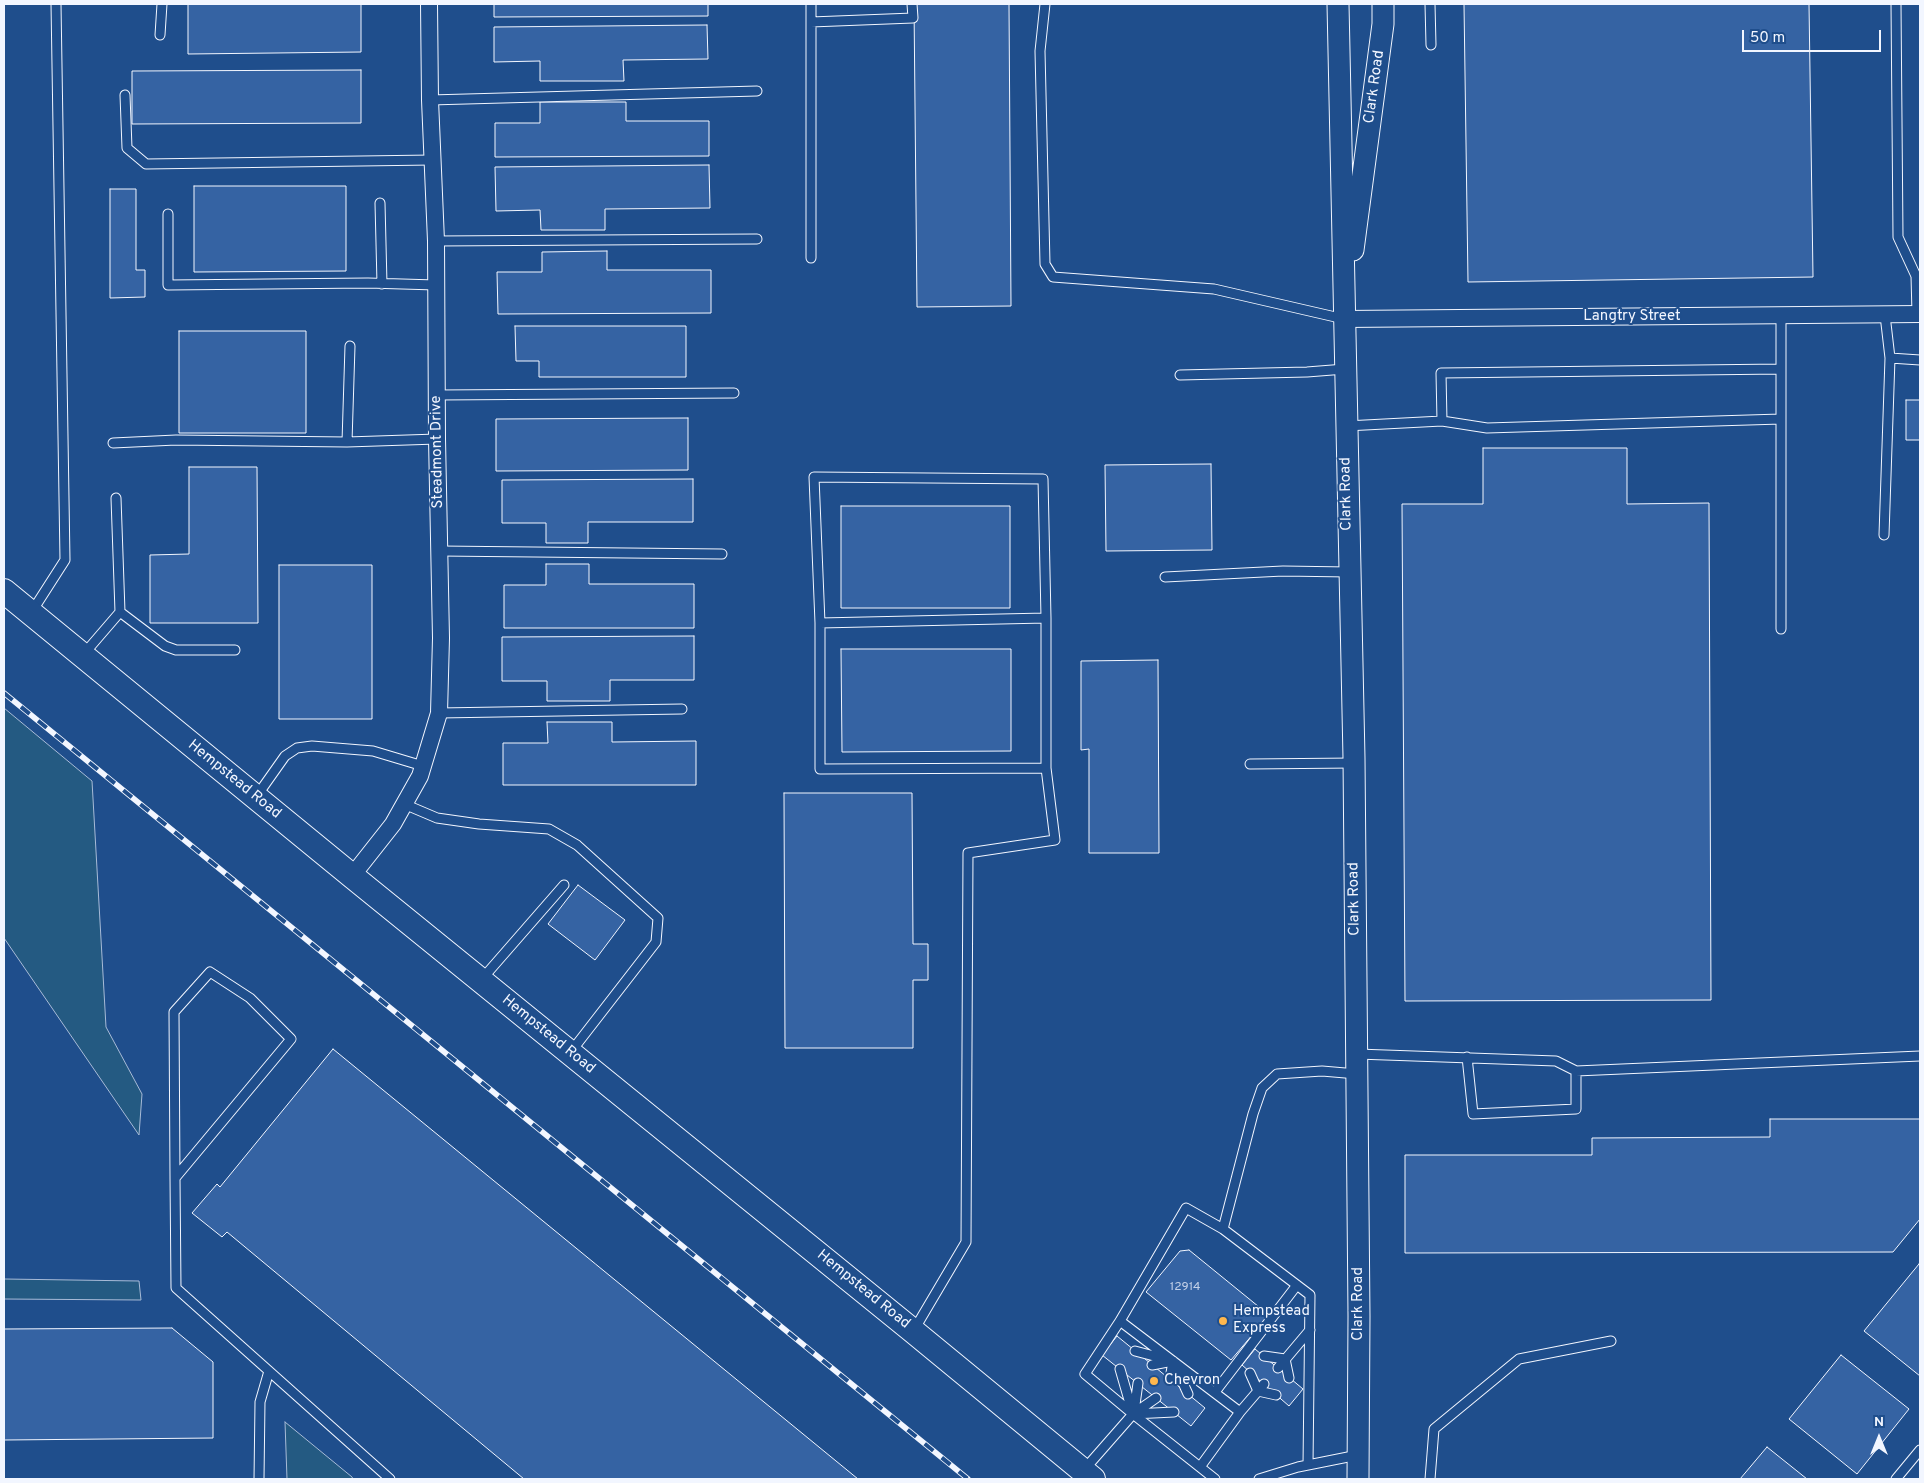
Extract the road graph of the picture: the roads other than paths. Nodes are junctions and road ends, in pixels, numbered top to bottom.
1 (56, 4) edge
2 (162, 4) edge
3 (429, 4) edge
4 (811, 4) edge
5 (912, 4) edge
6 (1044, 4) edge
7 (1338, 4) edge
8 (1383, 4) edge
9 (1430, 4) edge
10 (1896, 4) edge
11 (811, 22) junction
12 (160, 35) dead end
13 (1431, 45) dead end
14 (757, 91) dead end
15 (125, 95) dead end
16 (430, 100) junction
17 (432, 160) junction
18 (380, 202) dead end
19 (168, 214) dead end
20 (757, 238) dead end
21 (436, 241) junction
22 (811, 258) dead end
23 (382, 284) junction
24 (436, 285) junction
25 (1919, 314) edge
26 (1885, 315) junction
27 (1781, 316) junction
28 (1344, 319) junction
29 (350, 346) dead end
30 (1890, 358) junction
31 (1920, 360) edge
32 (1345, 369) junction
33 (1781, 369) junction
34 (1180, 375) dead end
35 (734, 393) dead end
36 (436, 395) junction
37 (1781, 420) junction
38 (1442, 421) junction
39 (1346, 426) junction
40 (436, 440) junction
41 (113, 442) dead end
42 (347, 442) junction
43 (116, 498) dead end
44 (1884, 535) dead end
45 (440, 551) junction
46 (722, 554) dead end
47 (1349, 572) junction
48 (1165, 577) dead end
49 (4, 591) edge
50 (120, 612) junction
51 (31, 613) junction
52 (1046, 618) junction
53 (820, 623) junction
54 (1781, 629) dead end
55 (235, 650) dead end
56 (82, 655) junction
57 (682, 709) dead end
58 (440, 713) junction
59 (1354, 763) junction
60 (1250, 764) dead end
61 (423, 766) junction
62 (1046, 768) junction
63 (256, 798) junction
64 (404, 804) junction
65 (352, 876) junction
66 (564, 885) dead end
67 (480, 980) junction
68 (570, 1053) junction
69 (1920, 1056) edge
70 (1466, 1057) junction
71 (1357, 1064) junction
72 (1576, 1071) junction
73 (175, 1178) junction
74 (1223, 1230) junction
75 (1297, 1285) junction
76 (1120, 1321) junction
77 (1310, 1330) junction
78 (913, 1331) junction
79 (1611, 1341) dead end
80 (1135, 1351) dead end
81 (1264, 1356) dead end
82 (1285, 1358) junction
83 (1173, 1361) junction
84 (1152, 1365) dead end
85 (1278, 1368) dead end
86 (1120, 1369) dead end
87 (269, 1371) junction
88 (1250, 1373) dead end
89 (1290, 1378) dead end
90 (1170, 1379) dead end
91 (1138, 1383) dead end
92 (1261, 1387) junction
93 (1215, 1392) junction
94 (1188, 1394) dead end
95 (1276, 1395) dead end
96 (1156, 1398) dead end
97 (1174, 1412) dead end
98 (1240, 1412) junction
99 (1133, 1414) junction
100 (1920, 1450) edge
101 (1358, 1454) junction
102 (1308, 1464) junction
103 (1200, 1467) junction
104 (1088, 1475) edge
105 (259, 1479) edge
106 (390, 1479) edge
107 (1215, 1479) edge
108 (1259, 1479) edge
109 (1358, 1479) edge
110 (1430, 1479) edge
111 (1896, 1479) edge

1 - 51 lane
2 - 12 lane
3 - 16 street, Steadmont Drive
4 - 11 lane
5 - 11 lane
6 - 28 lane
7 - 28 street, Clark Road
8 - 28 street, Clark Road
9 - 13 lane
10 - 25 lane
11 - 22 lane
14 - 16 lane
15 - 17 lane
16 - 17 street, Steadmont Drive
17 - 21 street, Steadmont Drive
18 - 23 lane
19 - 23 lane
20 - 21 lane
21 - 24 street, Steadmont Drive
23 - 24 lane
24 - 36 street, Steadmont Drive
25 - 26 street, Langtry Street
26 - 27 street, Langtry Street
26 - 30 lane
27 - 28 street, Langtry Street
27 - 33 lane
28 - 32 street, Clark Road
29 - 42 lane
30 - 31 lane
30 - 44 lane
32 - 34 lane
32 - 39 street, Clark Road
33 - 37 lane
33 - 38 lane
35 - 36 lane
36 - 40 street, Steadmont Drive
37 - 38 lane
37 - 54 lane
38 - 39 lane
39 - 47 street, Clark Road
40 - 42 lane
40 - 45 street, Steadmont Drive
41 - 42 lane
43 - 50 lane
45 - 46 lane
45 - 58 street, Steadmont Drive
47 - 48 lane
47 - 59 street, Clark Road
49 - 51 main road, Hempstead Road
50 - 55 lane
50 - 56 lane
51 - 56 main road, Hempstead Road
52 - 53 lane
52 - 53 lane
52 - 62 lane
53 - 62 lane
56 - 63 main road, Hempstead Road
57 - 58 lane
58 - 61 street, Steadmont Drive
59 - 60 lane
59 - 71 street, Clark Road
61 - 63 lane
61 - 64 street, Steadmont Drive
62 - 78 lane
63 - 65 main road, Hempstead Road
64 - 65 street, Steadmont Drive
64 - 68 lane
65 - 67 main road, Hempstead Road
66 - 67 lane
67 - 68 main road, Hempstead Road
68 - 78 main road, Hempstead Road
69 - 72 lane
70 - 71 lane
70 - 72 lane
70 - 72 lane
71 - 74 lane
71 - 101 street, Clark Road
73 - 73 lane
73 - 87 lane
74 - 75 lane
74 - 76 lane
75 - 77 lane
75 - 93 lane
76 - 83 lane
76 - 99 lane
77 - 82 lane
77 - 102 lane
78 - 104 main road, Hempstead Road
79 - 110 lane
80 - 83 lane
81 - 82 lane
82 - 85 lane
82 - 89 lane
83 - 84 lane
83 - 90 lane
83 - 93 lane
83 - 94 lane
86 - 99 lane
87 - 105 lane
87 - 106 lane
88 - 92 lane
91 - 99 lane
92 - 95 lane
92 - 98 lane
93 - 98 lane
96 - 99 lane
97 - 99 lane
98 - 103 lane
99 - 103 lane
99 - 104 lane
100 - 111 lane
101 - 102 lane
101 - 109 street, Clark Road
102 - 108 lane
103 - 107 lane

